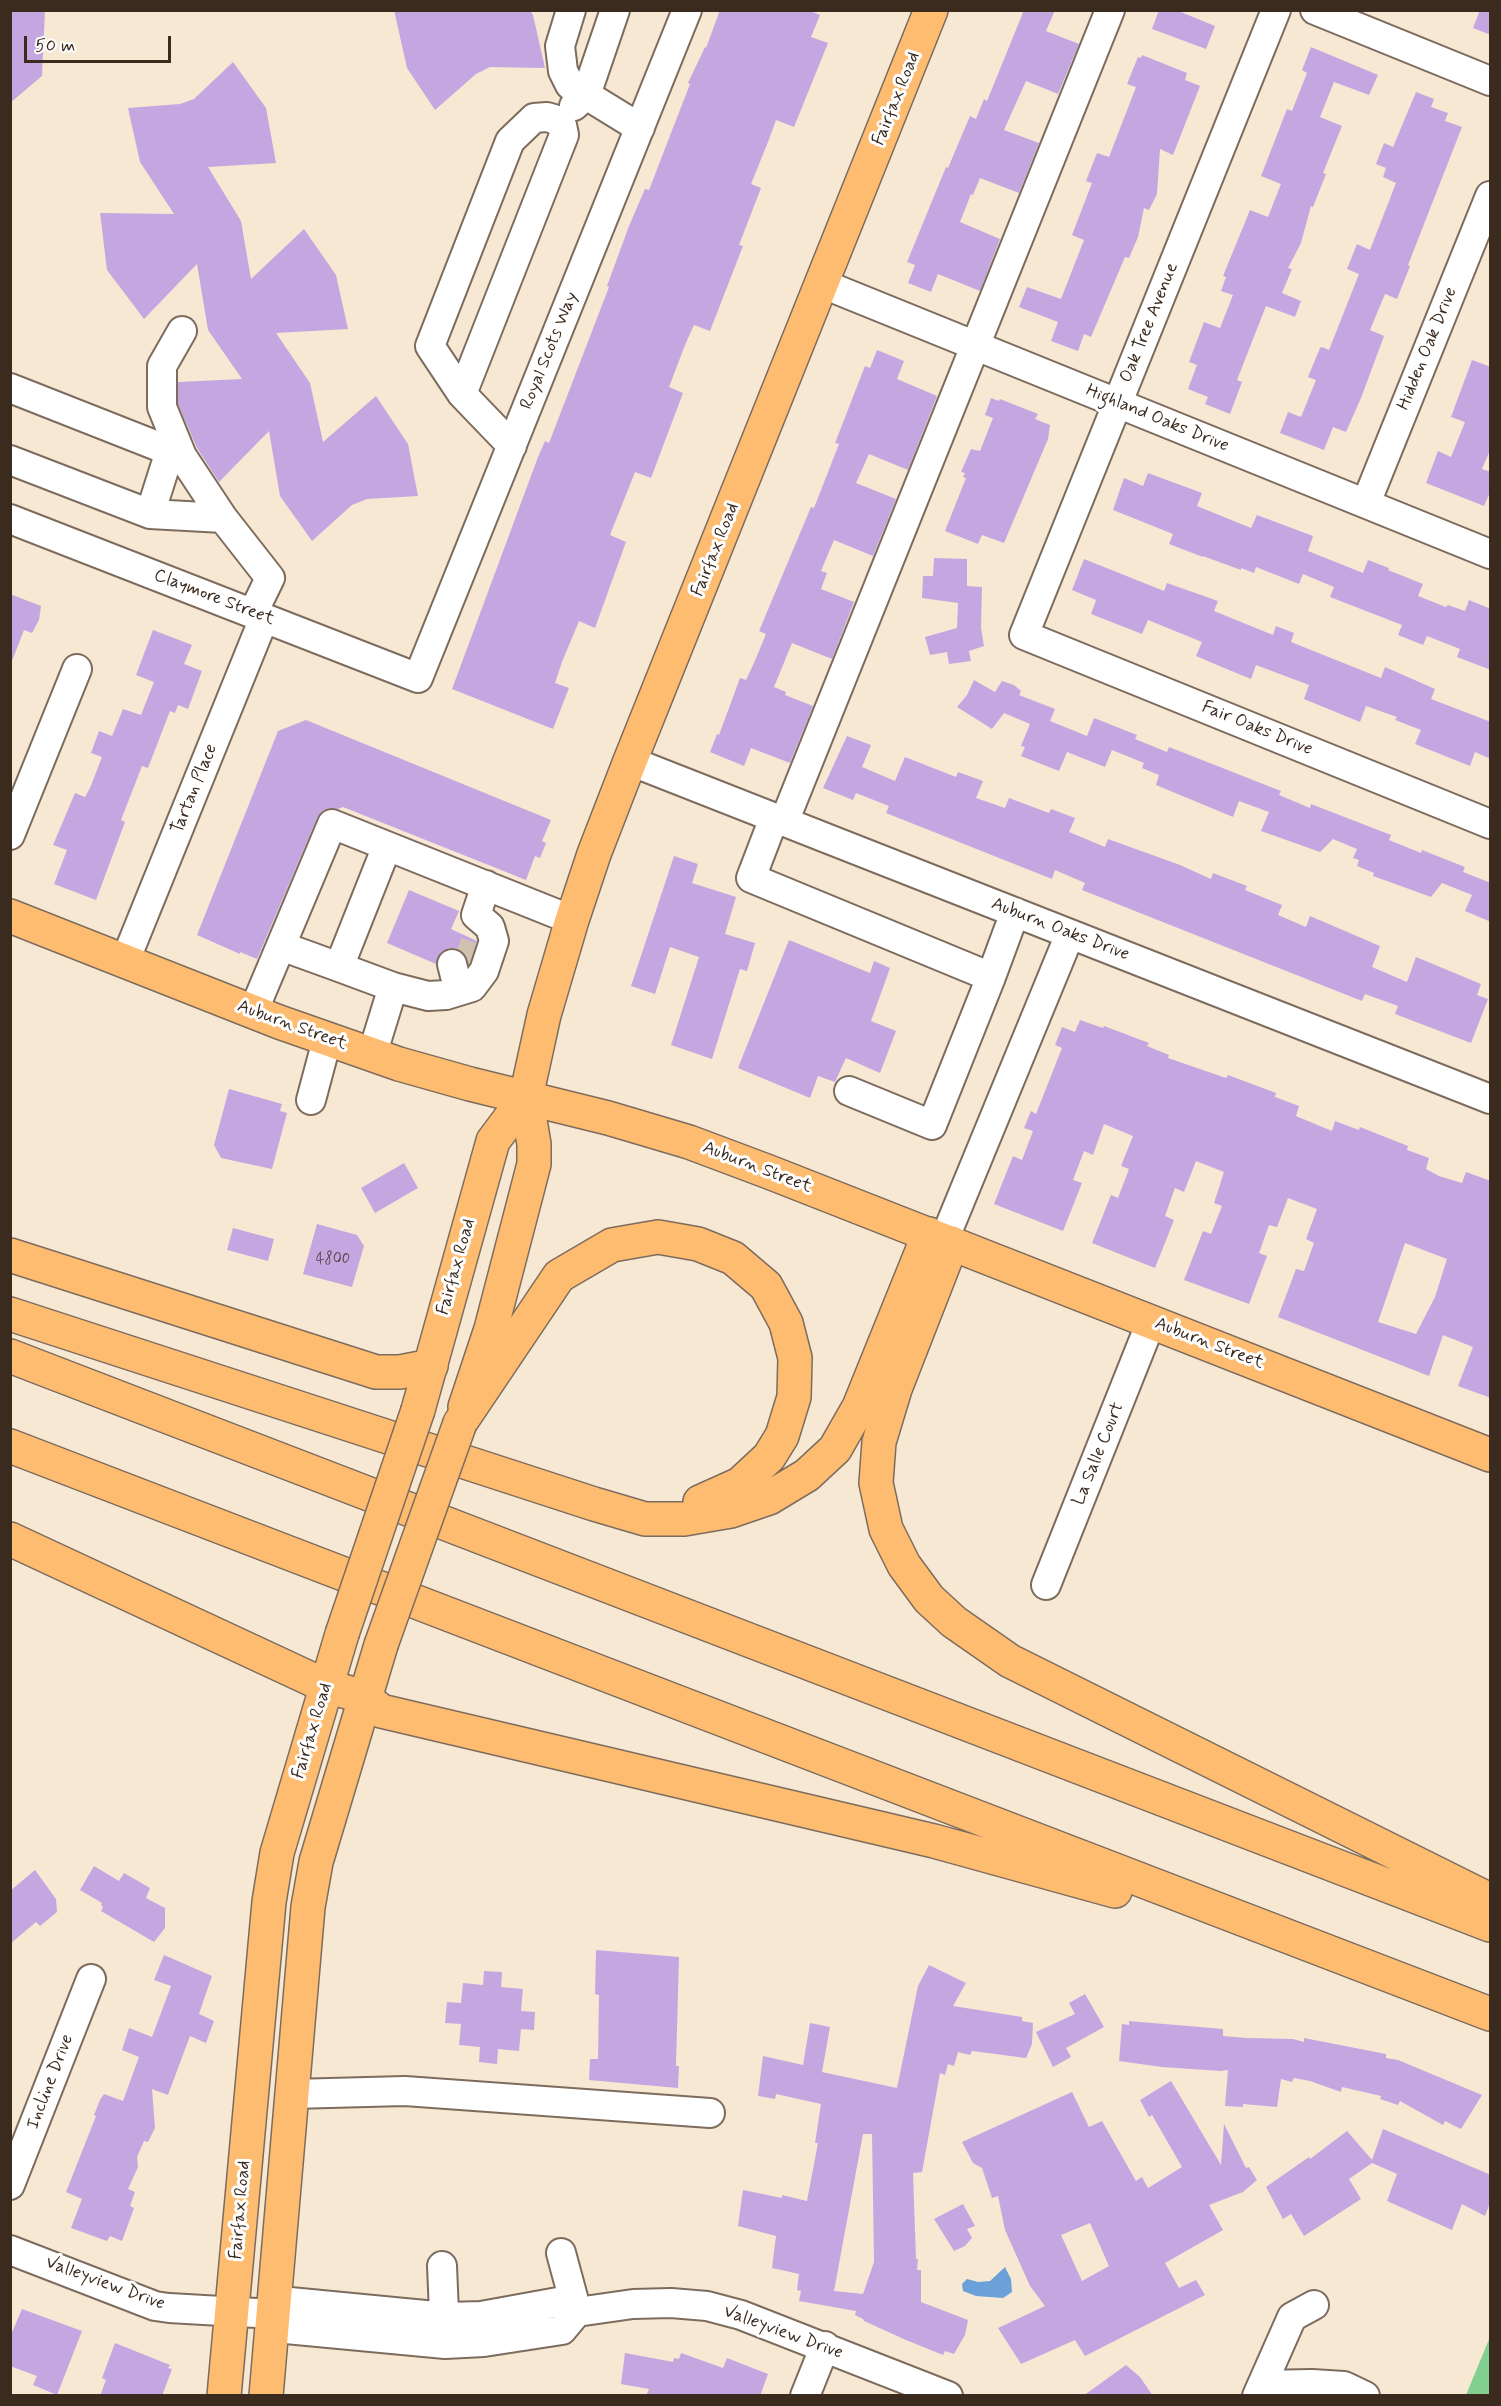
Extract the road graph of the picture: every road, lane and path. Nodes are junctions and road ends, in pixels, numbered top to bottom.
1 (571, 10) edge
2 (615, 10) edge
3 (932, 10) edge
4 (1110, 10) edge
5 (1276, 10) edge
6 (1315, 10) edge
7 (685, 17) edge
8 (1491, 81) edge
9 (586, 95) junction
10 (557, 120) junction
11 (640, 128) junction
12 (1491, 195) edge
13 (823, 284) junction
14 (182, 331) dead end
15 (974, 345) junction
16 (10, 388) edge
17 (462, 394) junction
18 (1117, 403) junction
19 (512, 446) junction
20 (176, 454) junction
21 (10, 460) edge
22 (1366, 503) junction
23 (150, 514) junction
24 (223, 518) junction
25 (10, 519) edge
26 (1491, 554) edge
27 (259, 615) junction
28 (1024, 635) joint
29 (77, 669) dead end
30 (418, 678) joint
31 (630, 761) junction
32 (779, 820) junction
33 (1491, 824) edge
34 (10, 835) edge
35 (387, 846) junction
36 (486, 885) junction
37 (1015, 912) junction
38 (10, 916) edge
39 (572, 920) junction
40 (1070, 934) junction
41 (281, 946) junction
42 (125, 961) junction
43 (339, 967) junction
44 (991, 977) junction
45 (393, 987) junction
46 (253, 1012) junction
47 (327, 1040) junction
48 (372, 1055) junction
49 (849, 1092) dead end
50 (526, 1097) junction
51 (1491, 1099) edge
52 (311, 1100) dead end
53 (942, 1239) junction
54 (10, 1256) edge
55 (10, 1314) edge
56 (1151, 1322) junction
57 (10, 1356) edge
58 (430, 1366) junction
59 (460, 1423) junction
60 (10, 1446) edge
61 (1491, 1455) edge
62 (594, 1504) junction
63 (10, 1539) edge
64 (1046, 1586) dead end
65 (326, 1686) junction
66 (364, 1697) junction
67 (1491, 1900) edge
68 (1491, 1925) edge
69 (91, 1979) dead end
70 (1491, 2015) edge
71 (292, 2094) junction
72 (710, 2113) dead end
73 (10, 2185) edge
74 (10, 2250) edge
75 (561, 2253) dead end
76 (442, 2266) dead end
77 (1314, 2305) dead end
78 (232, 2310) junction
79 (577, 2312) junction
80 (274, 2314) junction
81 (445, 2330) junction
82 (825, 2346) junction
83 (1259, 2390) edge
84 (224, 2396) edge
85 (266, 2396) edge
86 (804, 2396) edge
87 (948, 2396) edge
88 (1365, 2396) edge

1 - 9 street
2 - 9 street
3 - 13 main road, Fairfax Road
4 - 15 street
5 - 18 street, Oak Tree Avenue
6 - 8 street
7 - 11 street, Royal Scots Way
9 - 10 street
9 - 11 street
10 - 17 street
10 - 17 street
11 - 19 street, Royal Scots Way
12 - 22 street, Hidden Oak Drive
13 - 15 street, Highland Oaks Drive
13 - 31 main road, Fairfax Road
14 - 20 street
15 - 18 street, Highland Oaks Drive
15 - 32 street
16 - 20 street
17 - 19 street
18 - 22 street, Highland Oaks Drive
18 - 28 street, Oak Tree Avenue
19 - 30 street, Royal Scots Way
20 - 23 street
20 - 24 street
21 - 23 street
22 - 26 street, Highland Oaks Drive
23 - 24 street
24 - 27 street, Tartan Place
25 - 27 street, Claymore Street
27 - 30 street, Claymore Street
27 - 42 street, Tartan Place
28 - 33 street, Fair Oaks Drive
29 - 34 street
31 - 32 street, Auburn Oaks Drive
31 - 39 main road, Fairfax Road
32 - 37 street, Auburn Oaks Drive
32 - 44 street
35 - 36 street
35 - 41 street
35 - 43 street
36 - 39 street
36 - 45 street
37 - 40 street, Auburn Oaks Drive
37 - 44 street
38 - 42 main road, Auburn Street
39 - 50 main road, Fairfax Road
40 - 51 street, Auburn Oaks Drive
40 - 53 street
41 - 43 street
41 - 46 street
42 - 46 main road, Auburn Street
43 - 45 street
44 - 49 street
45 - 48 street
46 - 47 main road, Auburn Street
47 - 48 main road, Auburn Street
47 - 52 street
48 - 50 main road, Auburn Street
50 - 53 main road, Auburn Street
50 - 58 main road, Fairfax Road
50 - 59 main road, Fairfax Road
53 - 56 main road, Auburn Street
53 - 62 main road
53 - 67 main road
54 - 58 main road
55 - 62 main road
56 - 61 main road, Auburn Street
56 - 64 street, La Salle Court
57 - 68 main road
58 - 65 main road, Fairfax Road, bridge
59 - 62 main road
59 - 66 main road, Fairfax Road, bridge
60 - 70 main road
63 - 65 main road
65 - 66 main road
65 - 78 main road, Fairfax Road
66 - 70 main road
66 - 71 main road, Fairfax Road
69 - 73 street, Incline Drive
71 - 72 street
71 - 80 main road, Fairfax Road
74 - 78 street, Valleyview Drive
75 - 79 street
76 - 81 street
77 - 83 street
78 - 80 street, Valleyview Drive
78 - 84 main road, Fairfax Road
79 - 81 street
79 - 82 street, Valleyview Drive
80 - 81 street
80 - 85 main road, Fairfax Road
82 - 86 street
82 - 87 street, Valleyview Drive
83 - 88 street

